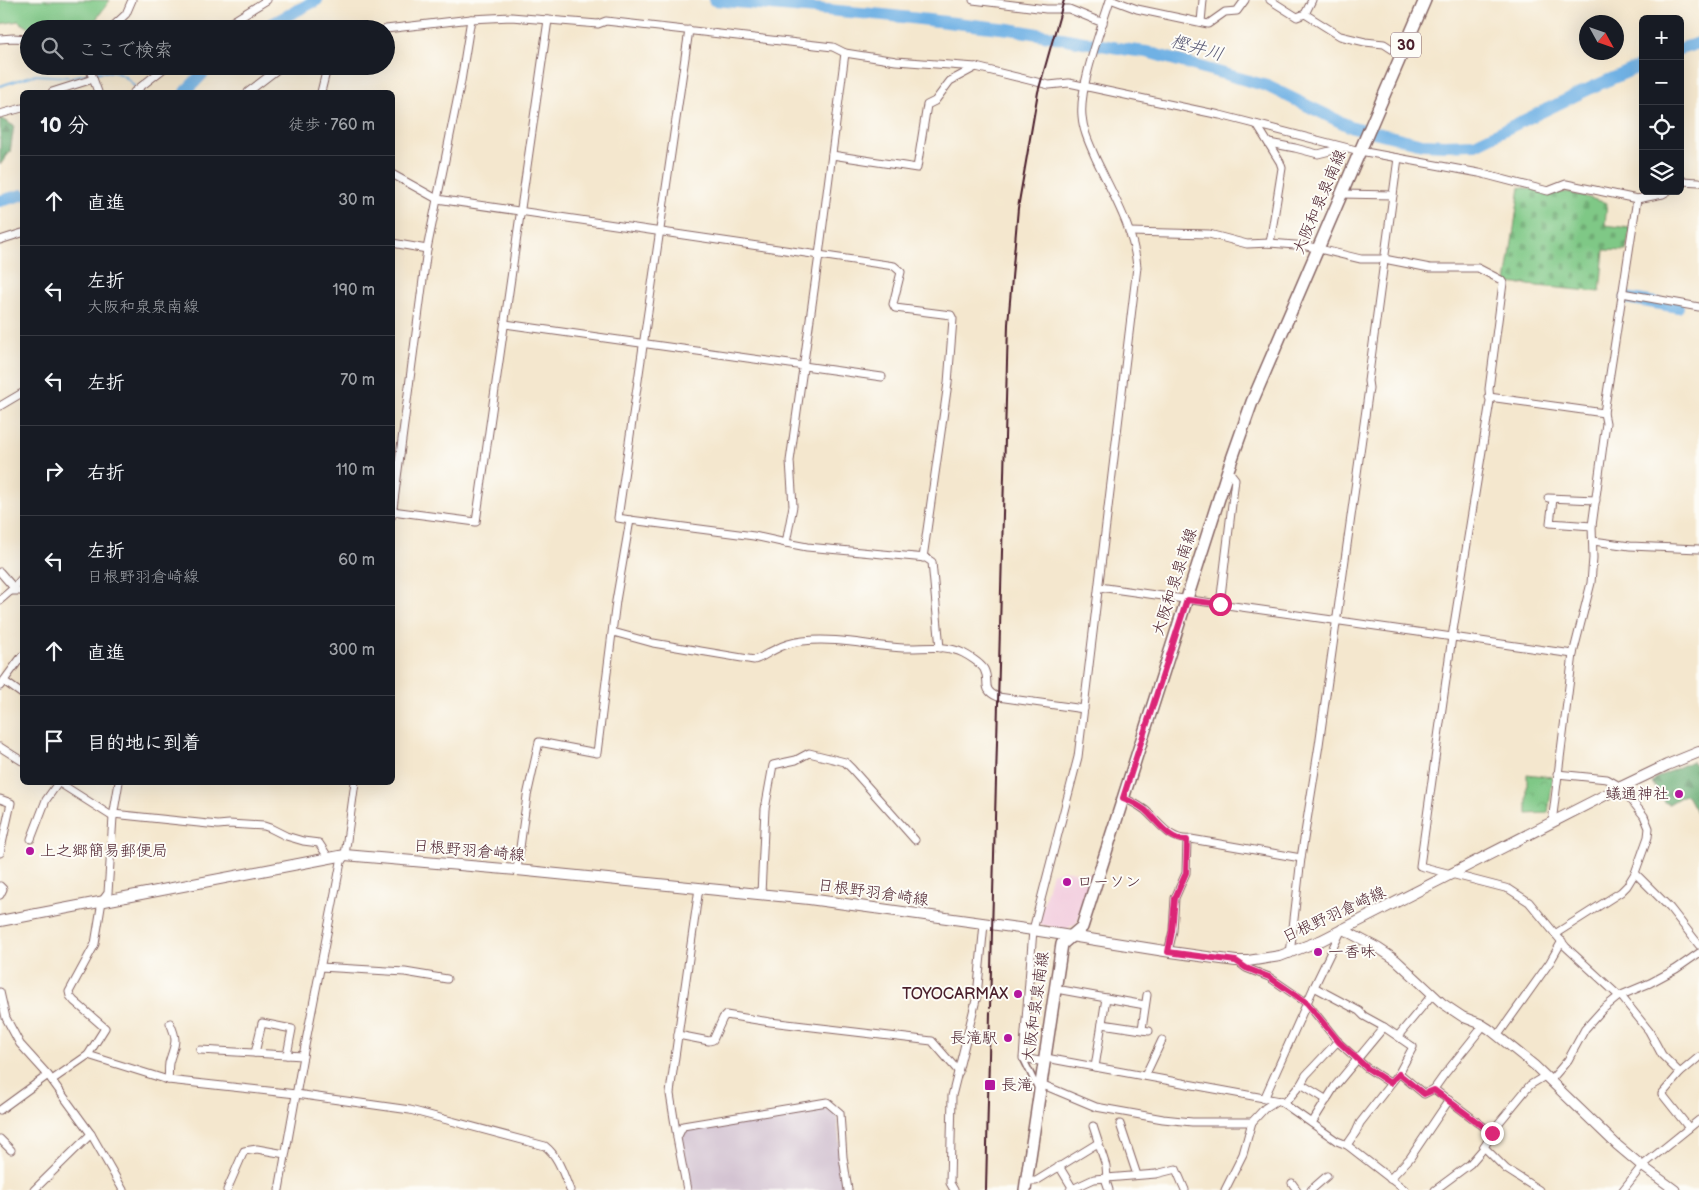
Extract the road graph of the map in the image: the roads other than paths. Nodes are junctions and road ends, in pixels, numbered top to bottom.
1 (132, 0) edge
2 (267, 0) edge
3 (974, 0) edge
4 (1111, 0) edge
5 (1203, 0) edge
6 (1245, 0) edge
7 (1270, 0) edge
8 (1312, 0) edge
9 (1425, 0) edge
10 (1305, 14) junction
11 (471, 19) junction
12 (120, 20) edge
13 (235, 20) edge
14 (548, 20) junction
15 (1201, 22) junction
16 (1102, 25) junction
17 (395, 28) edge
18 (689, 30) junction
19 (20, 38) edge
20 (0, 39) edge
21 (845, 53) junction
22 (1401, 55) junction
23 (976, 67) junction
24 (86, 75) edge
25 (91, 75) edge
26 (154, 75) edge
27 (270, 75) edge
28 (326, 75) edge
29 (1085, 85) junction
30 (56, 90) edge
31 (97, 90) edge
32 (136, 90) edge
33 (251, 90) edge
34 (322, 90) edge
35 (20, 109) edge
36 (0, 114) edge
37 (1257, 125) junction
38 (1269, 143) junction
39 (1345, 148) junction
40 (1361, 149) junction
41 (832, 155) junction
42 (1398, 158) junction
43 (395, 176) edge
44 (1684, 181) edge
45 (1699, 182) edge
46 (1341, 194) junction
47 (1393, 195) junction
48 (1659, 195) edge
49 (437, 198) junction
50 (1637, 200) junction
51 (521, 211) junction
52 (659, 230) junction
53 (1129, 232) junction
54 (20, 234) edge
55 (0, 240) edge
56 (1270, 242) junction
57 (395, 244) edge
58 (1318, 248) junction
59 (427, 249) junction
60 (819, 255) junction
61 (1384, 259) junction
62 (1622, 294) junction
63 (1699, 307) edge
64 (505, 324) junction
65 (643, 344) junction
66 (804, 367) junction
67 (882, 377) dead end
68 (20, 394) edge
69 (1490, 397) junction
70 (0, 406) edge
71 (1604, 413) junction
72 (1228, 470) junction
73 (395, 497) edge
74 (1596, 500) junction
75 (395, 513) edge
76 (630, 520) junction
77 (1592, 526) junction
78 (1592, 541) junction
79 (786, 543) junction
80 (1699, 549) edge
81 (923, 558) junction
82 (0, 572) edge
83 (20, 580) edge
84 (1099, 587) junction
85 (13, 589) junction
86 (20, 591) edge
87 (0, 600) edge
88 (1187, 600) junction
89 (1220, 604) junction
90 (1336, 621) junction
91 (613, 632) junction
92 (1452, 637) junction
93 (940, 648) junction
94 (1572, 654) junction
95 (20, 659) edge
96 (2, 683) edge
97 (20, 693) edge
98 (1084, 709) junction
99 (0, 747) edge
100 (1699, 752) edge
101 (20, 760) edge
102 (1557, 774) junction
103 (57, 785) edge
104 (61, 785) edge
105 (118, 785) edge
106 (355, 785) edge
107 (1622, 787) junction
108 (1123, 798) junction
109 (0, 799) edge
110 (113, 815) junction
111 (1552, 823) junction
112 (3, 824) edge
113 (31, 839) dead end
114 (915, 840) dead end
115 (1187, 840) junction
116 (0, 853) edge
117 (345, 855) junction
118 (328, 857) junction
119 (1301, 858) junction
120 (516, 870) junction
121 (1635, 873) junction
122 (1450, 874) junction
123 (0, 886) edge
124 (699, 888) junction
125 (761, 894) junction
126 (0, 896) edge
127 (102, 901) junction
128 (0, 921) edge
129 (984, 924) junction
130 (1033, 930) junction
131 (1342, 930) junction
132 (1555, 934) junction
133 (1070, 936) junction
134 (1562, 941) junction
135 (1699, 945) edge
136 (1168, 952) junction
137 (1699, 953) edge
138 (1290, 954) junction
139 (1236, 961) junction
140 (320, 967) junction
141 (447, 979) dead end
142 (1314, 987) junction
143 (1056, 988) junction
144 (0, 992) edge
145 (1146, 995) dead end
146 (1432, 995) junction
147 (1620, 996) junction
148 (1106, 998) junction
149 (1307, 1003) junction
150 (1145, 1006) junction
151 (2, 1008) edge
152 (170, 1023) dead end
153 (1102, 1024) junction
154 (1484, 1025) junction
155 (1384, 1027) junction
156 (678, 1035) junction
157 (1498, 1035) junction
158 (1398, 1036) junction
159 (1162, 1040) dead end
160 (1338, 1041) junction
161 (200, 1050) dead end
162 (255, 1053) junction
163 (88, 1054) junction
164 (287, 1055) junction
165 (303, 1056) junction
166 (1699, 1057) edge
167 (1023, 1058) junction
168 (1045, 1060) junction
169 (1358, 1060) junction
170 (1095, 1067) junction
171 (959, 1072) junction
172 (1680, 1073) junction
173 (1399, 1074) junction
174 (1145, 1076) junction
175 (50, 1078) junction
176 (1547, 1078) junction
177 (168, 1080) junction
178 (1390, 1083) junction
179 (1301, 1084) junction
180 (1041, 1089) junction
181 (1434, 1090) junction
182 (296, 1094) junction
183 (1264, 1098) junction
184 (1327, 1100) junction
185 (1449, 1100) junction
186 (1276, 1101) junction
187 (1284, 1104) junction
188 (0, 1110) edge
189 (1699, 1120) edge
190 (1252, 1122) junction
191 (1312, 1123) junction
192 (1120, 1124) dead end
193 (1093, 1126) dead end
194 (1689, 1128) junction
195 (1492, 1133) junction
196 (91, 1134) junction
197 (677, 1138) junction
198 (0, 1139) edge
199 (1098, 1143) junction
200 (1347, 1144) junction
201 (1484, 1147) junction
202 (11, 1150) dead end
203 (285, 1154) junction
204 (1059, 1166) junction
205 (1642, 1166) junction
206 (1136, 1175) junction
207 (1327, 1176) dead end
208 (1106, 1178) junction
209 (1390, 1179) junction
210 (1292, 1183) dead end
211 (1026, 1185) edge
212 (36, 1189) edge
213 (123, 1190) edge
214 (226, 1190) edge
215 (279, 1190) edge
216 (570, 1190) edge
217 (687, 1190) edge
218 (848, 1190) edge
219 (954, 1190) edge
220 (1072, 1190) edge
221 (1109, 1190) edge
222 (1186, 1190) edge
223 (1225, 1190) edge
224 (1297, 1190) edge
225 (1312, 1190) edge
226 (1405, 1190) edge
227 (1435, 1190) edge
228 (1539, 1190) edge
229 (1623, 1190) edge
230 (1676, 1190) edge

1 - 12 street
2 - 13 street
3 - 16 street
4 - 15 street
4 - 16 street
5 - 15 street
6 - 15 street
7 - 10 street
8 - 10 street
9 - 22 main road, 大阪和泉泉南線 / 30
10 - 22 street
11 - 14 street
11 - 17 street
11 - 49 street
14 - 18 street
14 - 51 street
16 - 29 street
18 - 21 street
18 - 52 street
19 - 20 street
21 - 23 street
21 - 41 street
22 - 40 main road, 大阪和泉泉南線 / 30
23 - 29 street
23 - 41 street
24 - 30 street
25 - 31 street
26 - 32 street
27 - 33 street
28 - 34 street
29 - 37 street
29 - 53 street
35 - 36 street
37 - 38 street
37 - 39 street
38 - 39 street
38 - 56 street
39 - 40 street
40 - 42 street
40 - 46 main road, 大阪和泉泉南線 / 30
41 - 60 street
42 - 47 street
42 - 50 street
43 - 49 street
44 - 45 street
46 - 47 street
46 - 58 main road, 大阪和泉泉南線 / 30
47 - 61 street
48 - 50 street
49 - 51 street
49 - 59 street
50 - 62 street
51 - 52 street
51 - 64 street
52 - 60 street
52 - 65 street
53 - 56 street
53 - 84 street
54 - 55 street
56 - 58 street
57 - 59 street
58 - 61 street
58 - 72 main road, 大阪和泉泉南線 / 30
59 - 73 street
60 - 66 street
60 - 81 street
61 - 69 street
61 - 90 street
62 - 63 street
62 - 71 street
64 - 65 street
64 - 75 street
65 - 66 street
65 - 76 street
66 - 67 street
66 - 79 street
68 - 70 street
69 - 71 street
69 - 92 street
71 - 74 street
72 - 88 main road, 大阪和泉泉南線 / 30
72 - 89 street
74 - 77 street
74 - 77 street
76 - 79 street
76 - 91 street
77 - 78 street
78 - 80 street
78 - 94 street
79 - 81 street
81 - 93 street
82 - 85 street
83 - 85 street
84 - 88 street
84 - 98 street
85 - 86 street
85 - 87 street
88 - 89 street
88 - 108 main road, 大阪和泉泉南線 / 30
89 - 90 street
90 - 92 street
90 - 119 street
91 - 93 street
91 - 120 street
92 - 94 street
92 - 122 street
93 - 98 street
94 - 102 street
95 - 96 street
96 - 97 street
98 - 130 street
99 - 101 street
100 - 107 main road, 日根野羽倉崎線
102 - 107 street
102 - 111 street
103 - 113 street
104 - 110 street
105 - 110 street
106 - 117 street
107 - 111 main road, 日根野羽倉崎線
107 - 121 street
108 - 115 street
108 - 133 main road, 大阪和泉泉南線 / 30
109 - 112 street
110 - 118 street
110 - 127 street
111 - 122 main road, 日根野羽倉崎線
112 - 116 street
114 - 125 street
115 - 119 street
115 - 136 street
117 - 118 main road, 日根野羽倉崎線
117 - 120 main road, 日根野羽倉崎線
117 - 140 street
118 - 127 main road, 日根野羽倉崎線
119 - 138 street
120 - 124 main road, 日根野羽倉崎線
121 - 132 street
121 - 135 street
122 - 131 main road, 日根野羽倉崎線
122 - 132 street
123 - 126 street
124 - 125 main road, 日根野羽倉崎線
124 - 156 street
125 - 129 main road, 日根野羽倉崎線
127 - 128 main road, 日根野羽倉崎線
127 - 163 street
129 - 130 main road, 日根野羽倉崎線
129 - 171 street
130 - 133 main road, 日根野羽倉崎線
130 - 167 street
131 - 138 main road, 日根野羽倉崎線
131 - 142 street
131 - 146 street
132 - 134 street
133 - 136 main road, 日根野羽倉崎線
133 - 143 main road, 大阪和泉泉南線 / 30
134 - 147 street
134 - 157 street
136 - 139 main road, 日根野羽倉崎線
137 - 147 street
138 - 139 main road, 日根野羽倉崎線
139 - 149 street
140 - 141 street
140 - 165 street
142 - 149 street
142 - 155 street
143 - 148 street
143 - 168 main road, 大阪和泉泉南線 / 30
144 - 151 street
145 - 150 street
146 - 154 street
146 - 158 street
147 - 172 street
147 - 176 street
148 - 150 street
148 - 153 street
149 - 160 street
149 - 183 street
150 - 153 street
151 - 175 street
152 - 177 street
153 - 170 street
154 - 157 street
154 - 181 street
155 - 158 street
155 - 169 street
156 - 171 street
156 - 197 street
157 - 176 street
158 - 173 street
159 - 174 street
160 - 169 street
160 - 179 street
161 - 162 street
162 - 164 street
162 - 164 street
163 - 175 street
163 - 177 street
164 - 165 street
165 - 182 street
166 - 172 street
167 - 168 street
167 - 180 street
168 - 170 street
168 - 180 main road, 大阪和泉泉南線 / 30
169 - 178 street
169 - 184 street
170 - 174 street
171 - 219 street
172 - 194 street
173 - 178 street
173 - 181 street
174 - 183 street
175 - 188 street
175 - 196 street
176 - 195 street
176 - 205 street
177 - 182 street
178 - 200 street
179 - 184 street
179 - 187 street
180 - 190 street
180 - 211 main road, 大阪和泉泉南線 / 30
181 - 185 street
182 - 203 street
182 - 216 street
183 - 186 street
184 - 191 street
185 - 195 street
185 - 209 street
186 - 187 street
186 - 190 street
187 - 191 street
189 - 194 street
190 - 223 street
191 - 200 street
192 - 206 street
193 - 199 street
194 - 205 street
195 - 201 street
196 - 212 street
196 - 213 street
197 - 217 street
197 - 218 street
198 - 202 street
199 - 204 street
199 - 208 street
200 - 209 street
201 - 227 street
201 - 228 street
203 - 214 street
203 - 215 street
204 - 211 street
204 - 220 street
205 - 229 street
205 - 230 street
206 - 208 street
206 - 222 street
207 - 225 street
208 - 220 street
208 - 221 street
209 - 226 street
210 - 224 street

